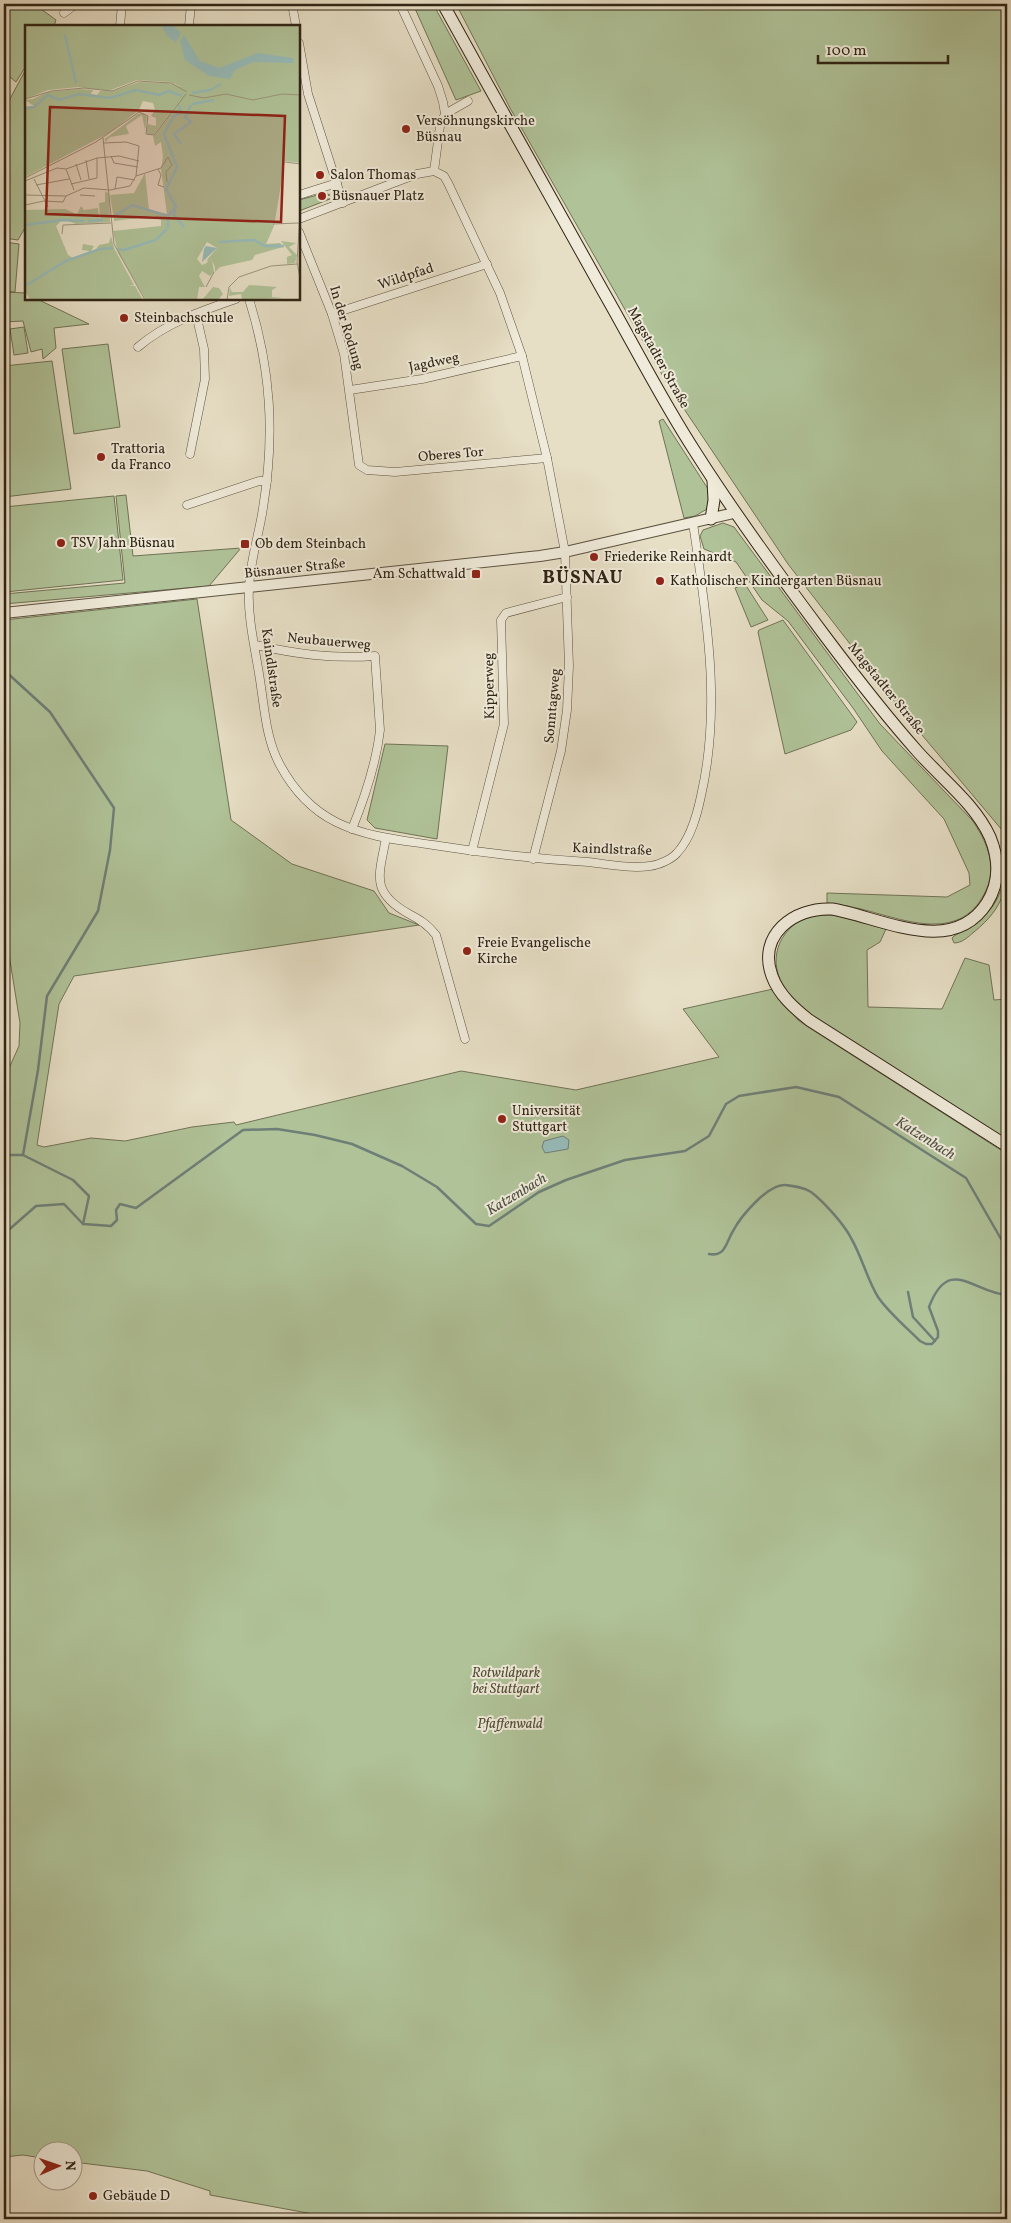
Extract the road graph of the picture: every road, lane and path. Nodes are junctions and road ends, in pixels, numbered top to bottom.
1 (76, 4) edge
2 (122, 4) edge
3 (191, 4) edge
4 (292, 4) edge
5 (400, 4) edge
6 (443, 4) edge
7 (64, 13) dead end
8 (120, 25) edge
9 (189, 25) edge
10 (296, 25) edge
11 (300, 49) edge
12 (468, 101) dead end
13 (445, 114) junction
14 (434, 171) junction
15 (337, 183) junction
16 (300, 196) edge
17 (343, 203) junction
18 (300, 219) edge
19 (300, 234) edge
20 (487, 264) junction
21 (233, 300) edge
22 (249, 300) edge
23 (196, 314) junction
24 (332, 314) junction
25 (138, 347) dead end
26 (522, 356) junction
27 (350, 390) junction
28 (190, 454) dead end
29 (546, 458) junction
30 (359, 465) joint
31 (712, 479) junction
32 (267, 481) junction
33 (187, 505) dead end
34 (734, 513) junction
35 (711, 519) junction
36 (693, 523) junction
37 (565, 552) junction
38 (248, 587) junction
39 (568, 597) junction
40 (4, 613) edge
41 (255, 645) junction
42 (352, 829) junction
43 (386, 838) junction
44 (472, 851) junction
45 (533, 859) junction
46 (464, 1039) dead end
47 (1007, 1146) edge

1 - 7 street
2 - 8 street
3 - 9 street
4 - 10 street
5 - 13 street
6 - 31 main road, Magstadter Straße
11 - 15 street
12 - 13 street
13 - 14 street
14 - 17 street
14 - 20 street
15 - 16 street
15 - 17 street
17 - 18 street
19 - 24 street, In der Rodung
20 - 24 street, Wildpfad
20 - 26 street
21 - 23 street
22 - 32 street
23 - 25 street
23 - 28 street
24 - 27 street, In der Rodung
26 - 27 street, Jagdweg
26 - 29 street
27 - 30 street, In der Rodung
29 - 30 street, Oberes Tor
29 - 37 street
31 - 34 main road, Magstadter Straße
31 - 35 main road
32 - 33 street
32 - 38 street
34 - 35 street, Büsnauer Straße
34 - 47 main road, Magstadter Straße
35 - 36 street, Büsnauer Straße
36 - 37 street, Büsnauer Straße
36 - 45 street, Kaindlstraße
37 - 38 street, Büsnauer Straße
37 - 39 street, Sonntagweg
38 - 40 street, Büsnauer Straße
38 - 41 street, Kaindlstraße
39 - 44 street, Kipperweg
39 - 45 street, Sonntagweg
41 - 42 street, Kaindlstraße
41 - 42 street, Neubauerweg
42 - 43 street, Kaindlstraße
43 - 44 street, Kaindlstraße
43 - 46 street
44 - 45 street, Kaindlstraße

